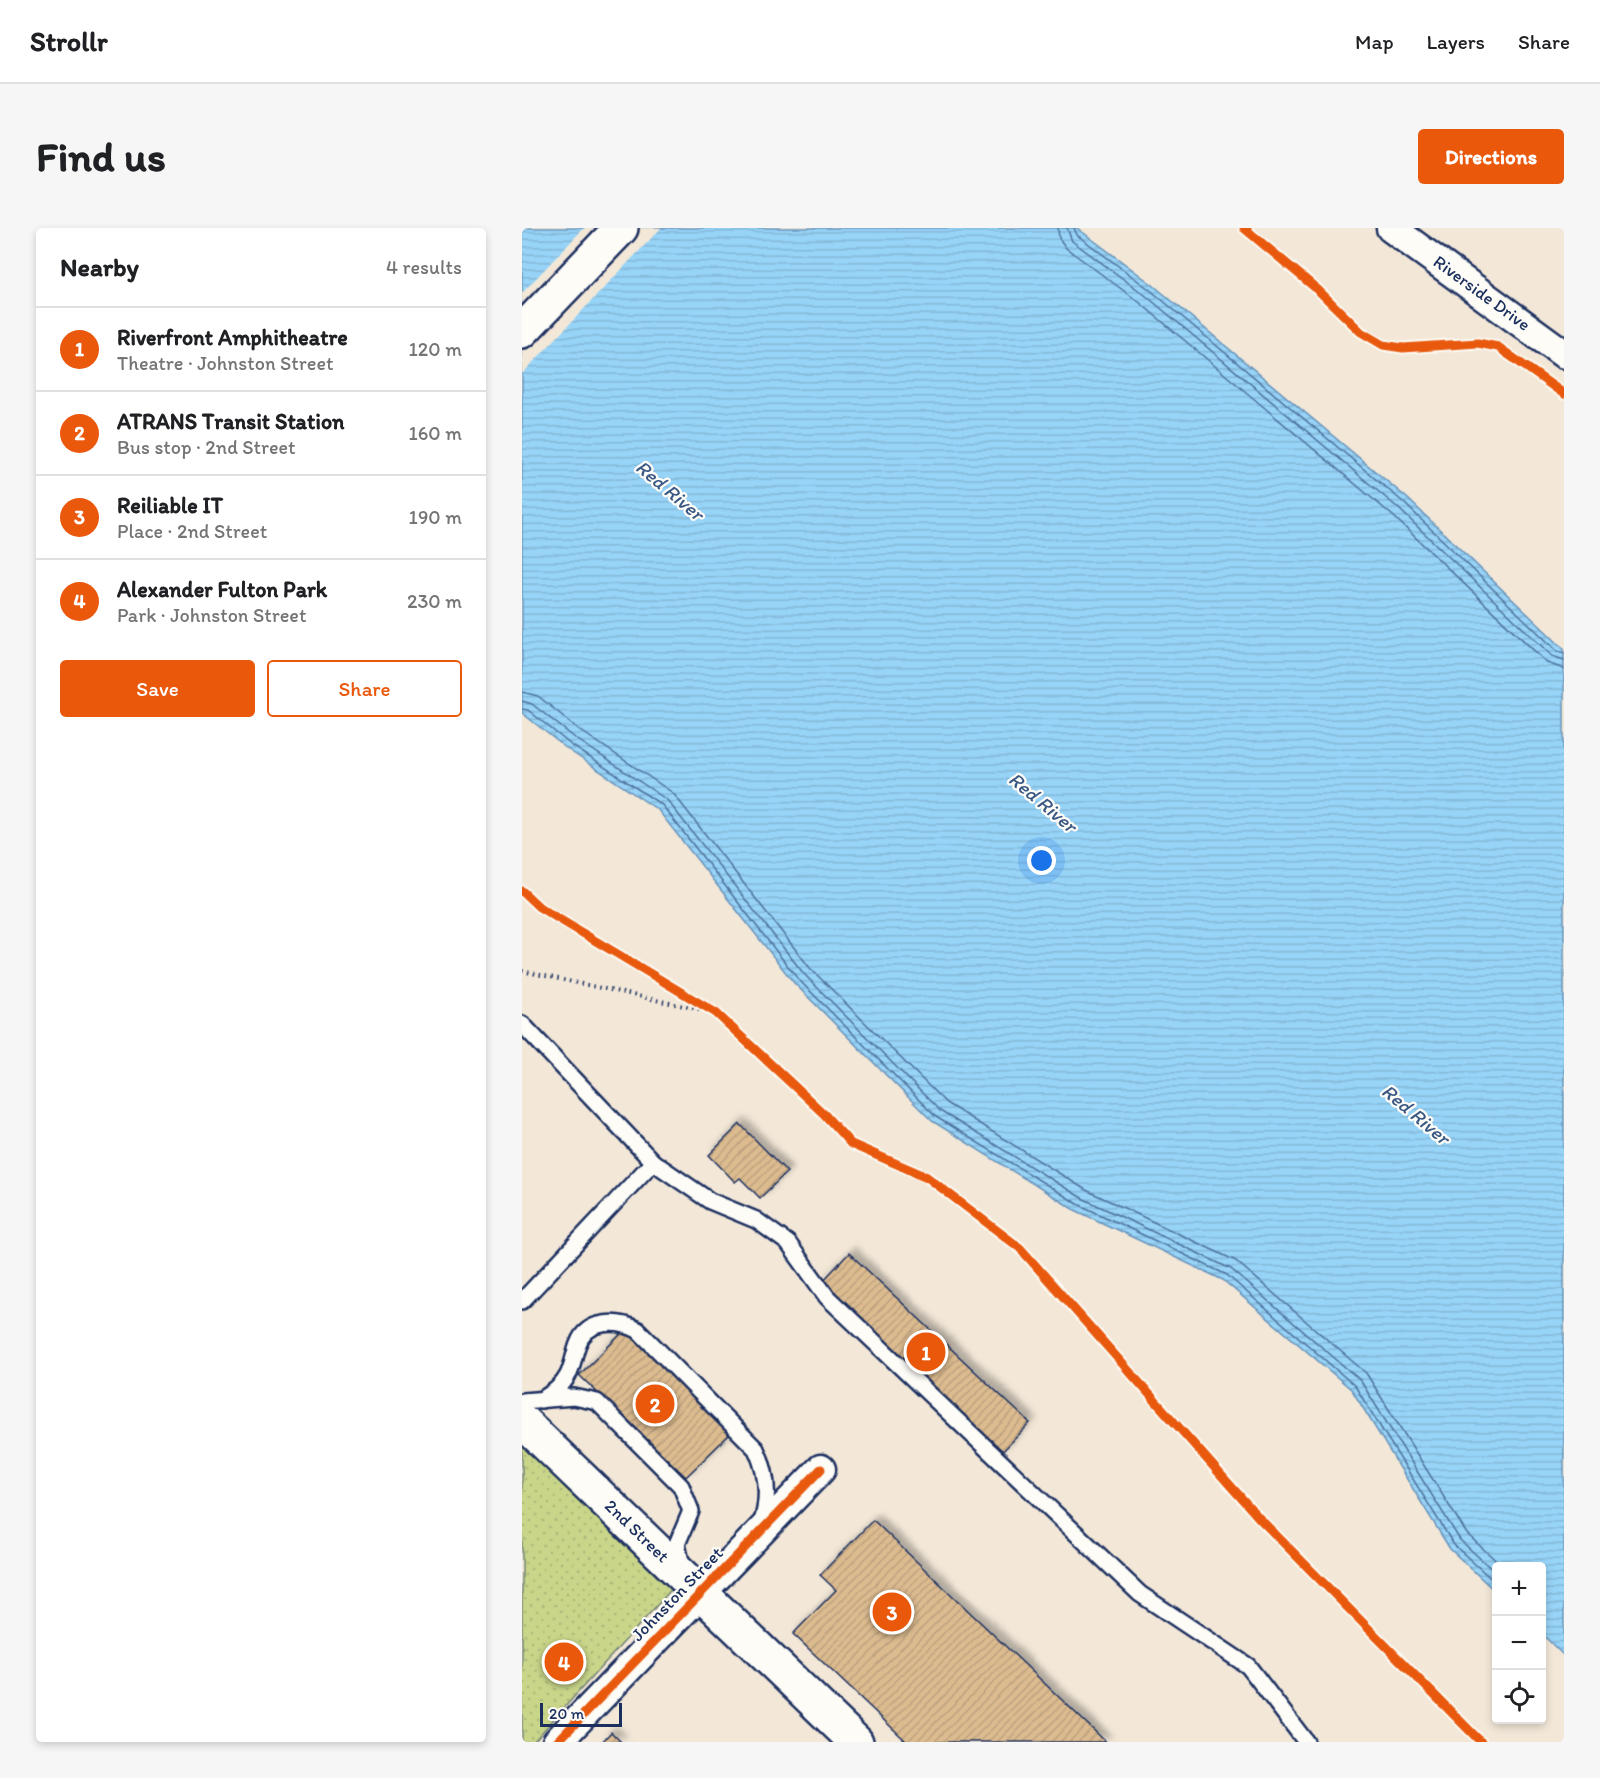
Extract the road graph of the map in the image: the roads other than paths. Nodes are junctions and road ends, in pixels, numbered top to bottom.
1 (621, 228) edge
2 (1398, 229) edge
3 (522, 331) edge
4 (1564, 354) edge
5 (522, 1024) edge
6 (653, 1162) junction
7 (522, 1301) edge
8 (522, 1401) edge
9 (532, 1410) edge
10 (821, 1469) dead end
11 (758, 1534) junction
12 (701, 1593) junction
13 (557, 1742) edge
14 (856, 1742) edge
15 (1306, 1742) edge

1 - 3 main road
2 - 4 street, Riverside Drive
5 - 6 lane
6 - 7 lane
6 - 15 lane
8 - 9 lane
9 - 11 lane
9 - 12 main road, 2nd Street
9 - 12 lane
10 - 11 street, Johnston Street
11 - 12 street, Johnston Street
12 - 13 street, Johnston Street
12 - 14 main road, 2nd Street

